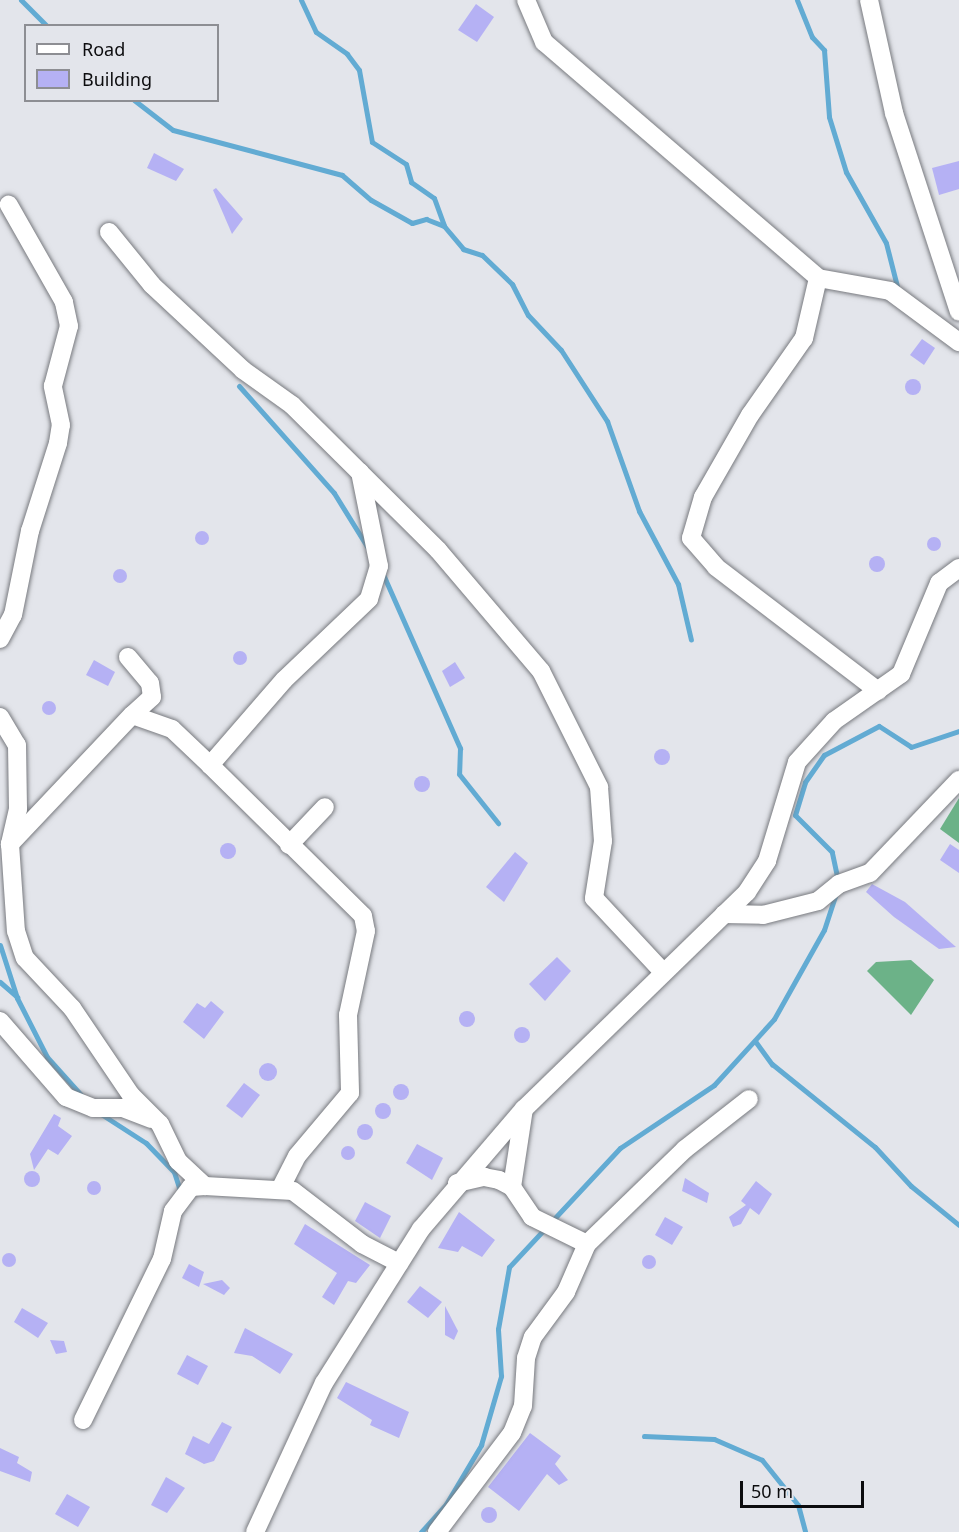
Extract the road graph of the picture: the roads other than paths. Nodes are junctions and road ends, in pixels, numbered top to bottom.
1 (526, 0) edge
2 (869, 0) edge
3 (9, 205) dead end
4 (109, 232) dead end
5 (818, 278) junction
6 (959, 312) edge
7 (959, 342) edge
8 (360, 472) junction
9 (959, 568) edge
10 (0, 639) edge
11 (128, 657) dead end
12 (878, 691) junction
13 (132, 716) junction
14 (0, 717) edge
15 (210, 765) junction
16 (959, 780) edge
17 (325, 807) dead end
18 (10, 844) junction
19 (289, 845) junction
20 (724, 914) junction
21 (662, 971) junction
22 (0, 1021) edge
23 (749, 1099) dead end
24 (524, 1109) junction
25 (160, 1124) junction
26 (457, 1183) junction
27 (206, 1186) junction
28 (512, 1187) junction
29 (280, 1190) junction
30 (587, 1244) junction
31 (399, 1263) junction
32 (83, 1420) dead end
33 (255, 1532) edge
34 (437, 1532) edge

1 - 5 street
2 - 6 street
3 - 10 street
4 - 8 street
5 - 7 street
5 - 12 street
8 - 15 street
8 - 21 street
9 - 12 street
11 - 13 street
12 - 20 street
13 - 15 street
13 - 18 street
14 - 18 street
15 - 19 street
16 - 20 street
17 - 19 street
18 - 25 street
19 - 29 street
20 - 21 street
21 - 24 street
22 - 25 street
23 - 30 street
24 - 26 street
24 - 28 street
25 - 27 street
26 - 28 street
26 - 31 street
27 - 29 street
27 - 32 street
28 - 30 street
29 - 31 street
30 - 34 street
31 - 33 street

